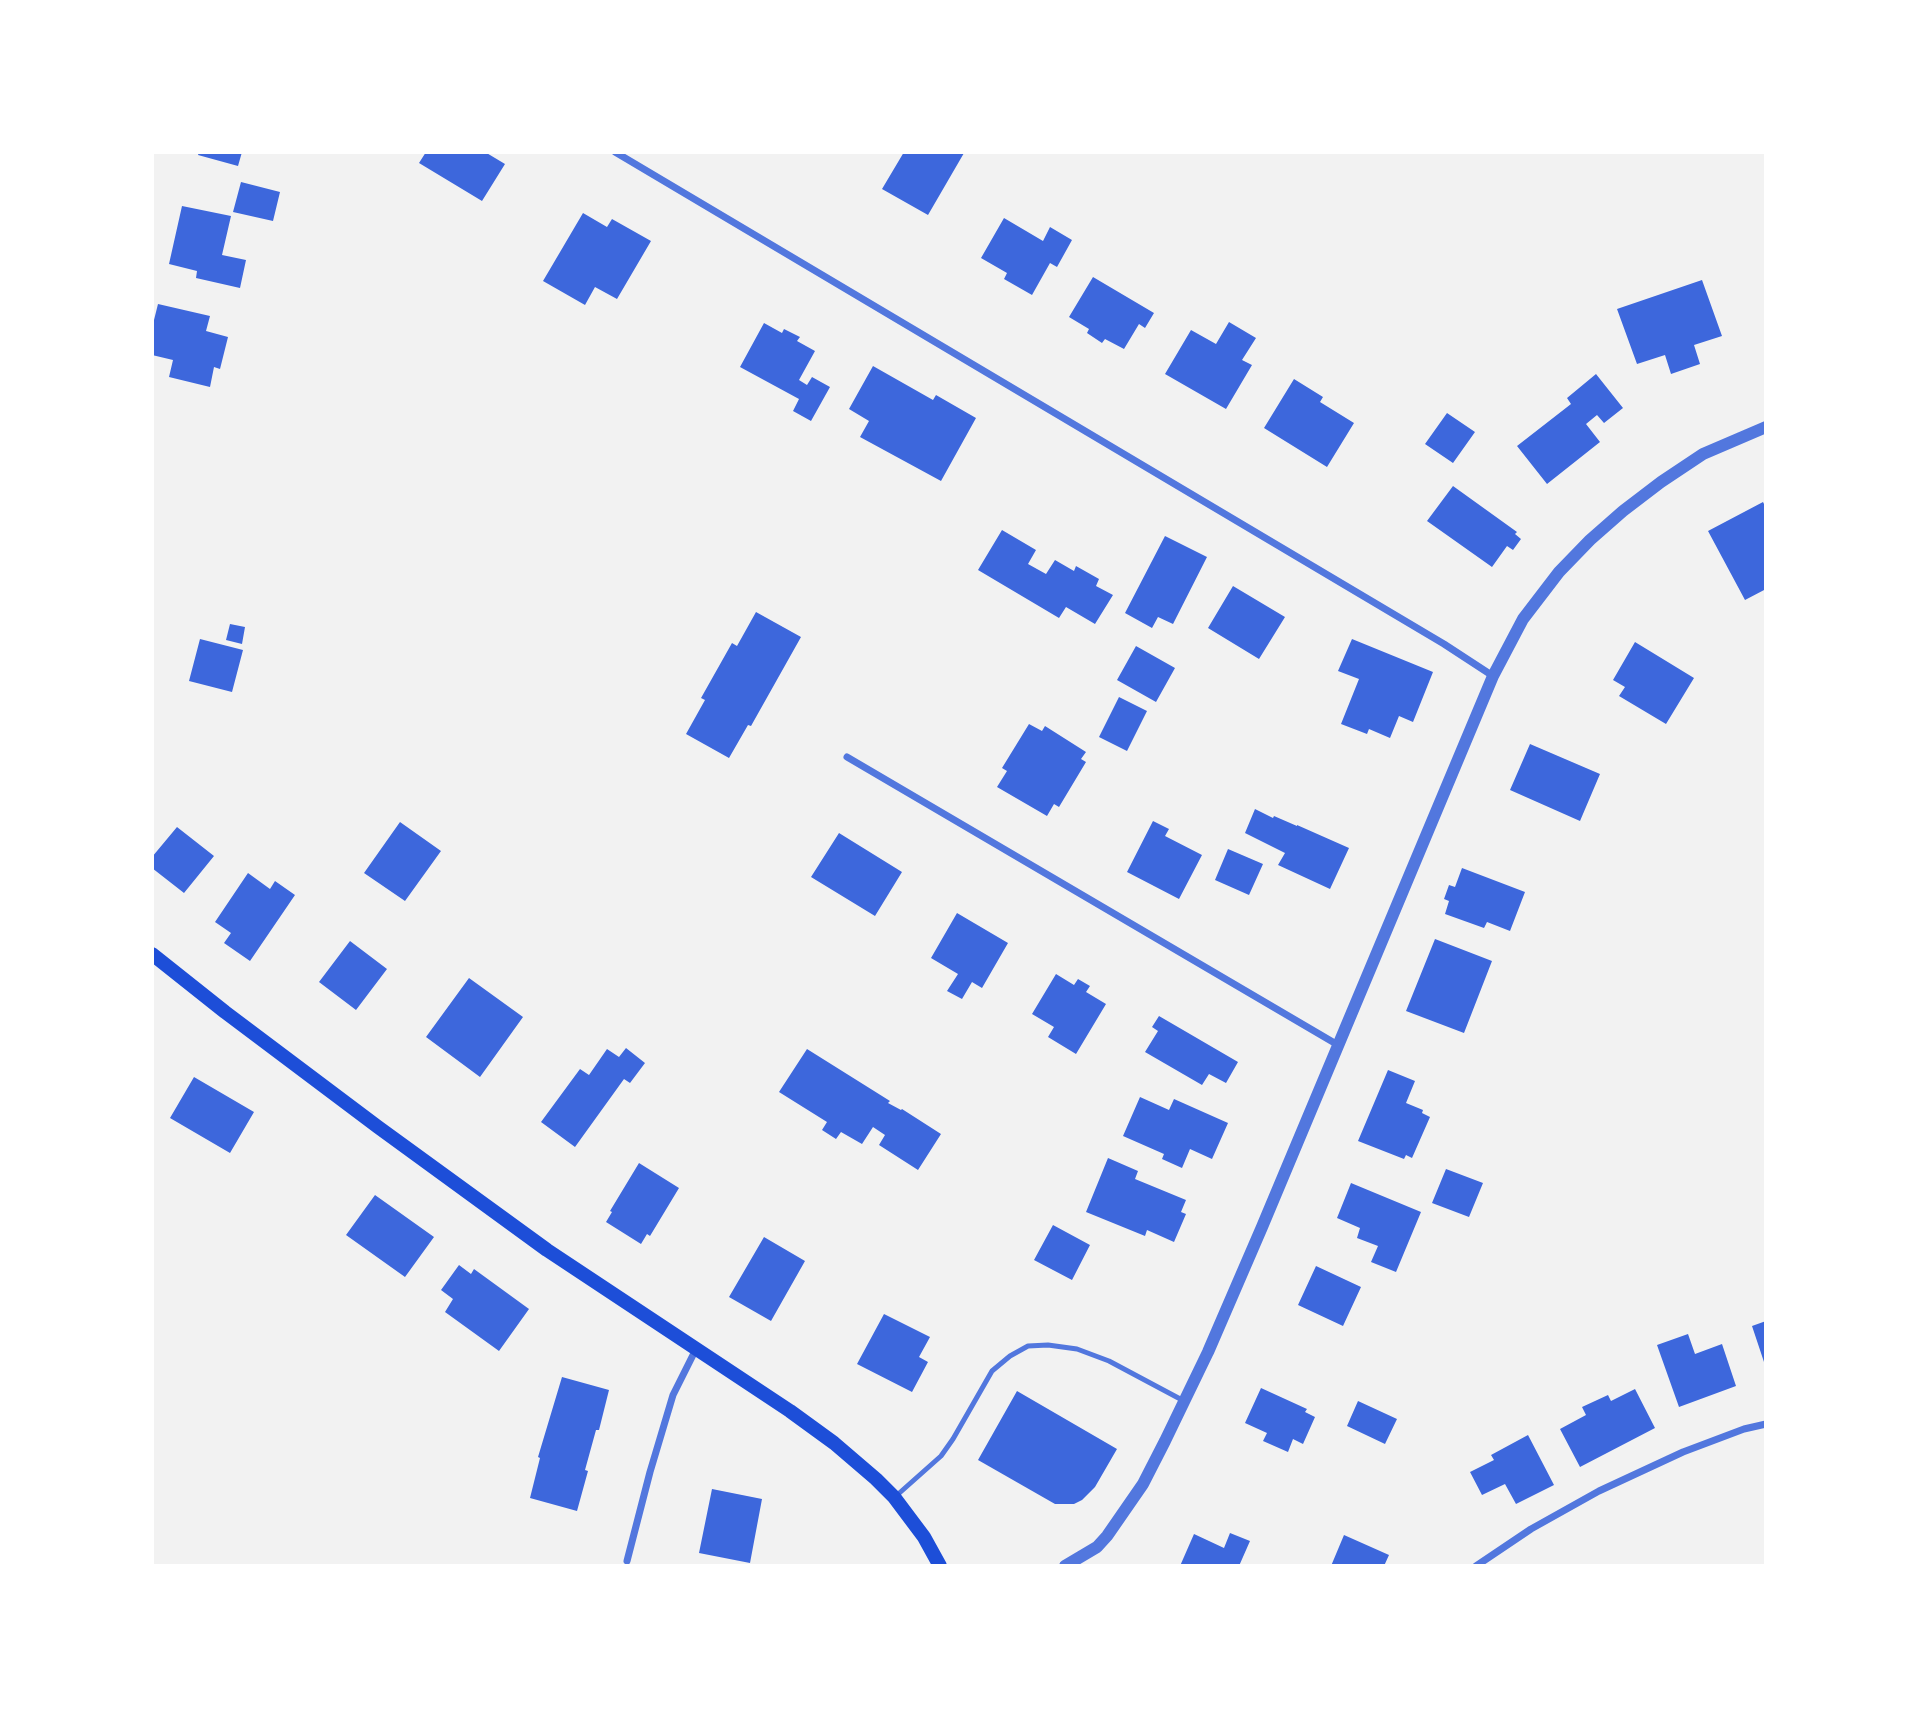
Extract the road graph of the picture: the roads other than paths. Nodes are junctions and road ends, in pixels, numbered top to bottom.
1 (615, 152) edge
2 (1766, 427) edge
3 (1493, 676) junction
4 (847, 757) dead end
5 (152, 954) edge
6 (1338, 1045) junction
7 (696, 1349) junction
8 (1184, 1401) junction
9 (1766, 1424) edge
10 (894, 1497) junction
11 (627, 1561) dead end
12 (940, 1566) edge
13 (1065, 1566) edge
14 (1476, 1566) edge

1 - 3 street
2 - 3 street
3 - 6 street
4 - 6 street
5 - 7 main road
6 - 8 street
7 - 10 main road
7 - 11 street
8 - 10 lane
8 - 13 street
9 - 14 street
10 - 12 main road

